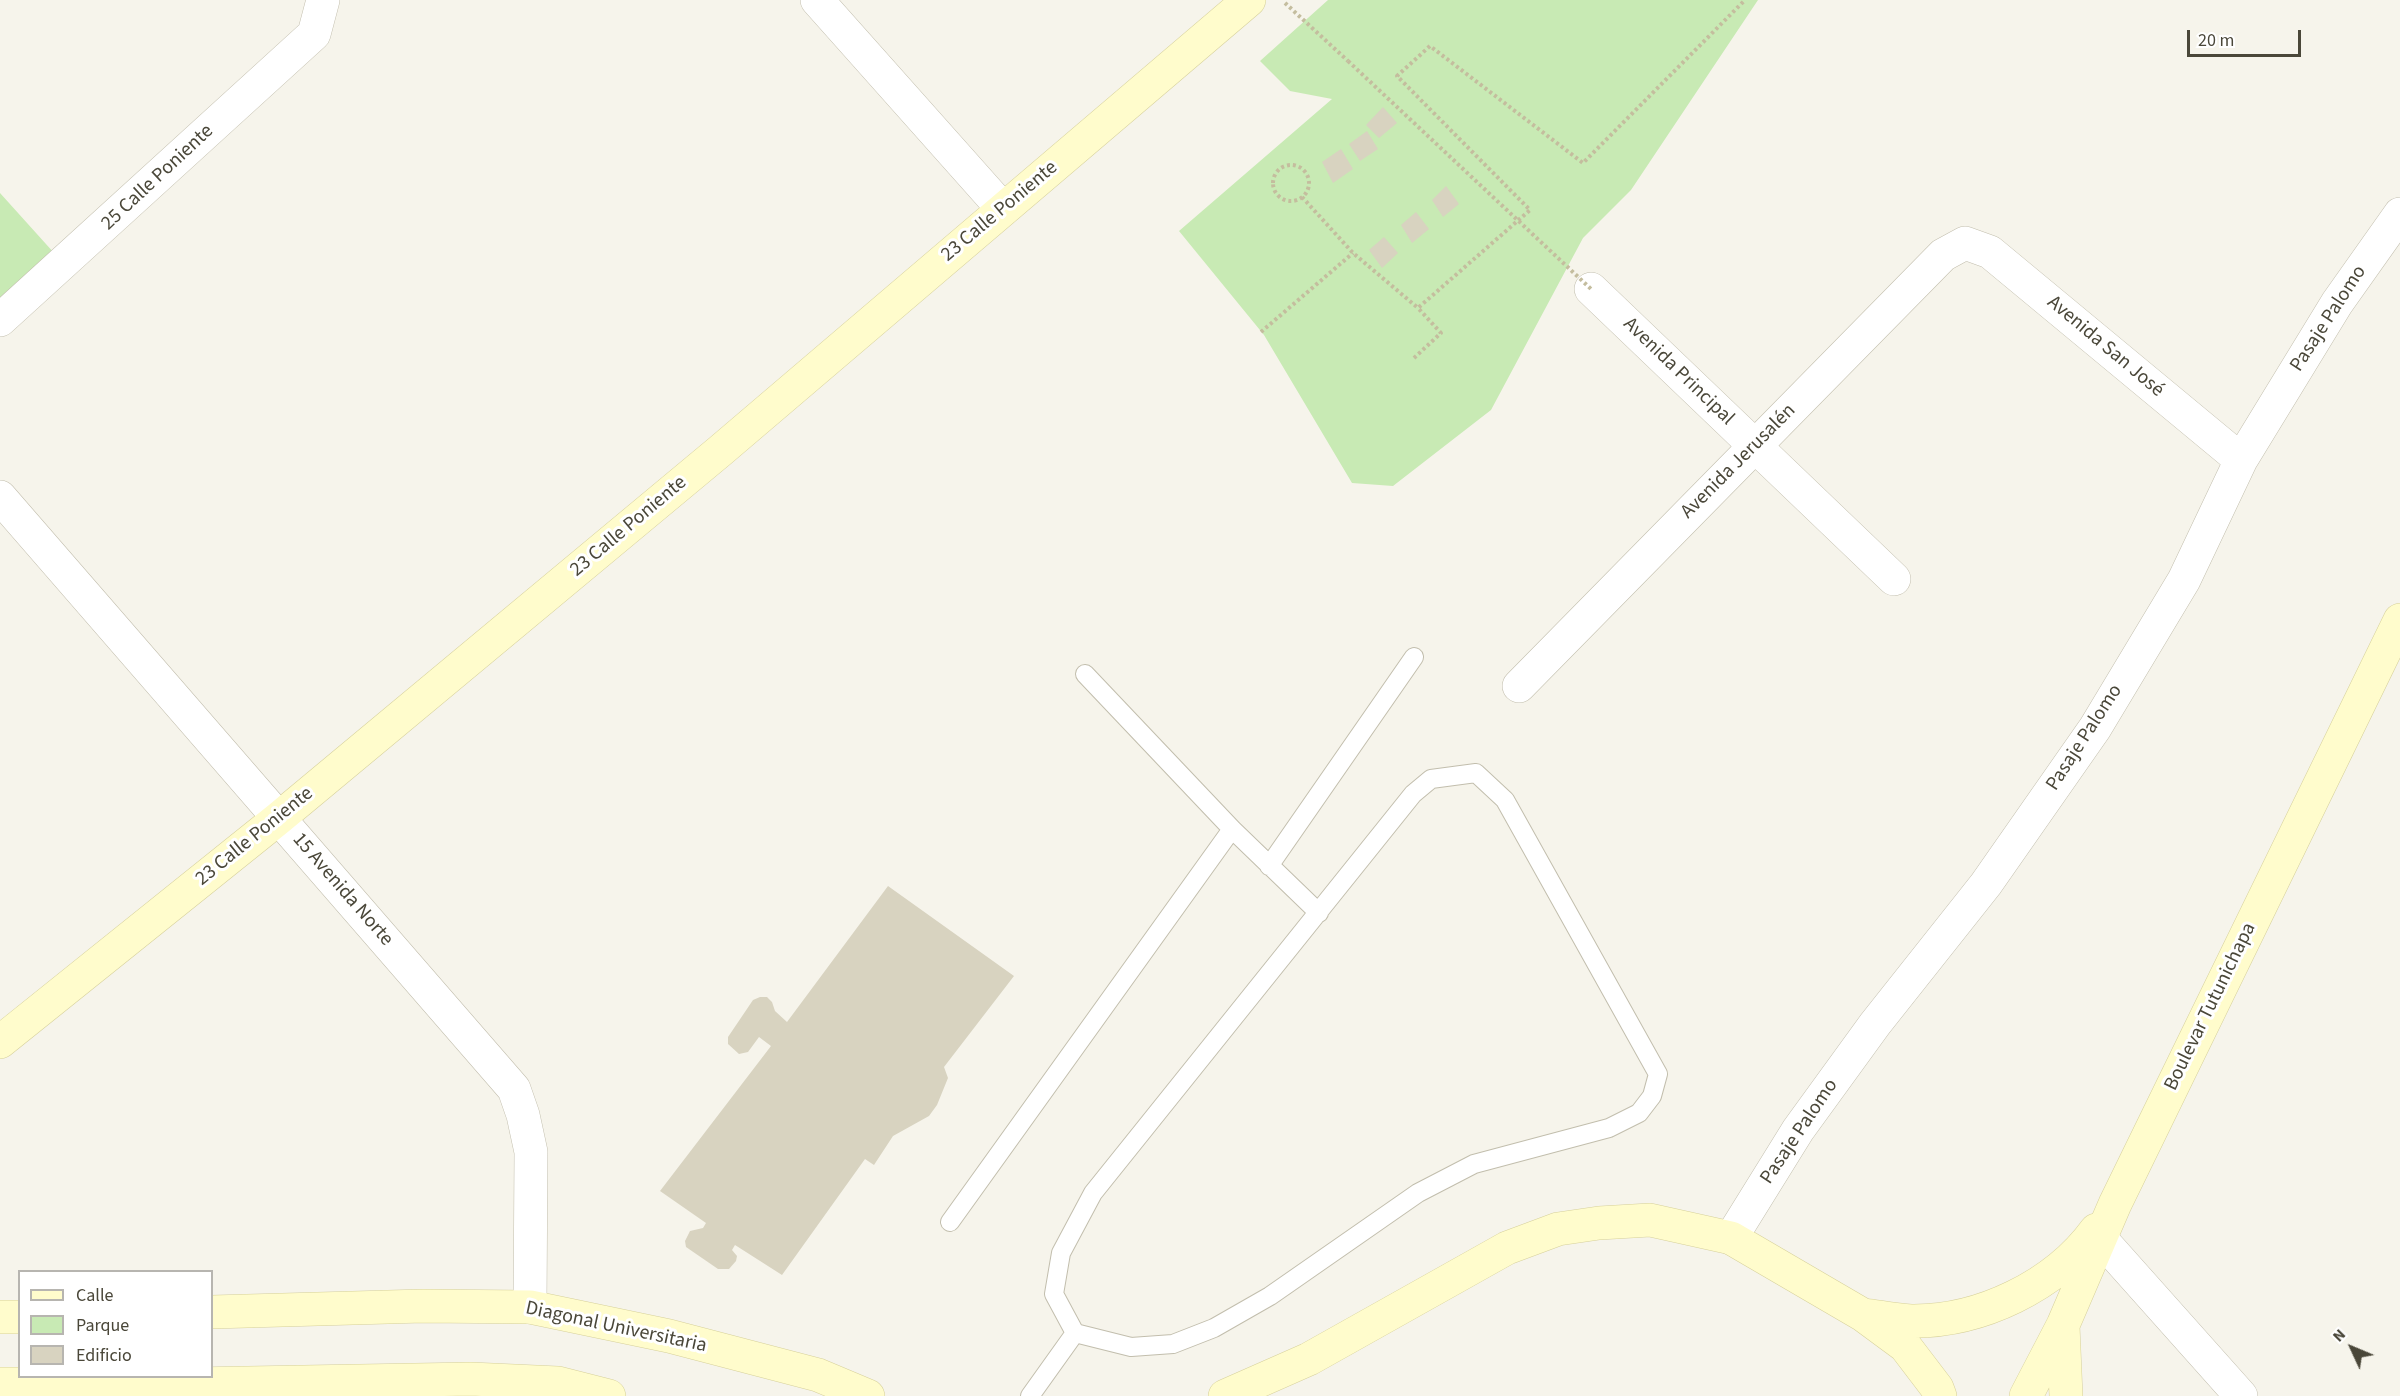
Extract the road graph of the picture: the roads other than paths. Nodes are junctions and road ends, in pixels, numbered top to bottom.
1 (323, 0) edge
2 (816, 0) edge
3 (1249, 0) edge
4 (1003, 209) junction
5 (2400, 214) edge
6 (1965, 243) joint
7 (1592, 289) road end
8 (0, 320) edge
9 (1755, 446) junction
10 (2241, 460) junction
11 (0, 497) edge
12 (1894, 579) dead end
13 (2400, 620) edge
14 (1414, 657) dead end
15 (1085, 674) dead end
16 (1519, 686) dead end
17 (279, 818) junction
18 (1232, 829) junction
19 (1269, 866) junction
20 (1319, 913) junction
21 (0, 1042) edge
22 (2115, 1204) junction
23 (950, 1222) dead end
24 (1731, 1238) junction
25 (2101, 1239) junction
26 (530, 1307) junction
27 (213, 1312) edge
28 (1863, 1315) junction
29 (0, 1317) edge
30 (18, 1317) edge
31 (2063, 1325) junction
32 (1075, 1333) junction
33 (1309, 1359) junction
34 (0, 1384) edge
35 (192, 1390) edge
36 (609, 1396) edge
37 (868, 1396) edge
38 (1030, 1396) edge
39 (1225, 1396) edge
40 (1279, 1396) edge
41 (1940, 1396) edge
42 (2026, 1396) edge
43 (2066, 1396) edge
44 (2241, 1396) edge

1 - 8 street, 25 Calle Poniente
2 - 4 street
3 - 4 main road, 23 Calle Poniente
4 - 17 main road, 23 Calle Poniente
5 - 10 street, Pasaje Palomo
6 - 9 street, Avenida Jerusalén
6 - 10 street, Avenida San José
7 - 9 street, Avenida Principal
9 - 12 street, Avenida Principal
9 - 16 street, Avenida Jerusalén
10 - 24 street, Pasaje Palomo
11 - 17 street, 15 Avenida Norte
13 - 22 main road, Boulevar Tutunichapa
14 - 19 lane
15 - 18 lane
17 - 21 main road, 23 Calle Poniente
17 - 26 street, 15 Avenida Norte
18 - 19 lane
18 - 23 lane
19 - 20 lane
20 - 32 lane
20 - 32 lane
22 - 25 main road, Boulevar Tutunichapa
22 - 28 main road
24 - 28 main road
24 - 33 main road
25 - 31 main road, Boulevar Tutunichapa
25 - 44 street
26 - 27 main road, Diagonal Universitaria
26 - 37 main road, Diagonal Universitaria
28 - 41 main road
29 - 30 main road
31 - 42 main road, Boulevar Tutunichapa
31 - 43 main road
32 - 38 lane
33 - 39 main road
33 - 40 main road
34 - 35 main road
35 - 36 main road

